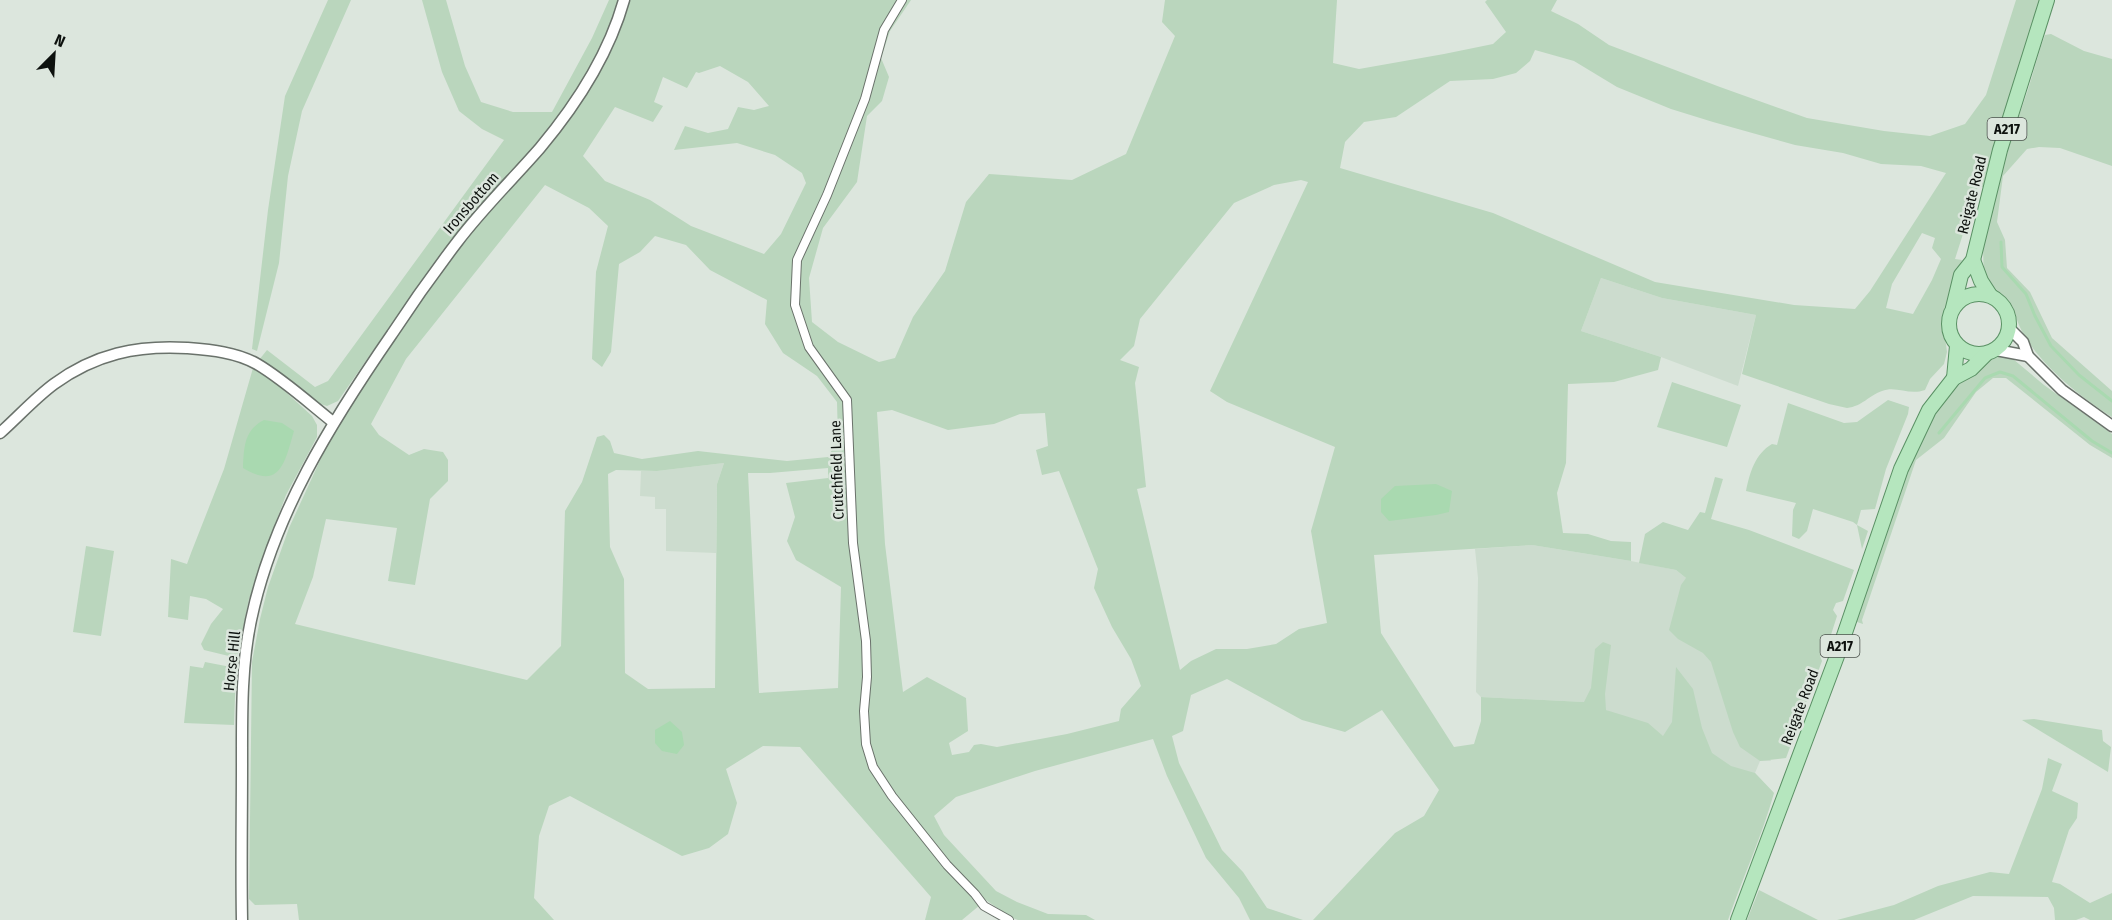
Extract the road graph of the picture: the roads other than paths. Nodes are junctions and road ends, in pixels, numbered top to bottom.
1 (624, 0) edge
2 (902, 0) edge
3 (2047, 0) edge
4 (1973, 260) junction
5 (1990, 295) junction
6 (1953, 308) junction
7 (2009, 328) junction
8 (1958, 346) junction
9 (1991, 352) junction
10 (2028, 356) junction
11 (1954, 378) junction
12 (333, 422) junction
13 (2112, 426) edge
14 (0, 433) edge
15 (242, 920) edge
16 (1009, 920) edge
17 (1738, 920) edge

1 - 12 street, Ironsbottom
2 - 16 street, Crutchfield Lane
3 - 4 main road, Reigate Road / A217
4 - 5 main road
4 - 6 main road, Reigate Road / A217
5 - 6 main road
5 - 7 main road
6 - 8 main road
7 - 9 main road
7 - 10 street
8 - 9 main road
8 - 11 main road
9 - 10 street
9 - 11 main road, Reigate Road / A217
10 - 13 street
11 - 17 main road, Reigate Road / A217
12 - 14 street
12 - 15 street, Horse Hill

